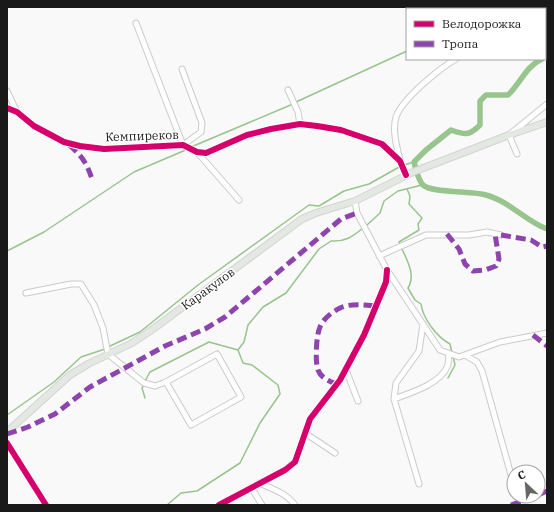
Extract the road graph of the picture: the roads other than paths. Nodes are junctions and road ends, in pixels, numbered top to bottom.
1 (136, 23) dead end
2 (448, 60) edge
3 (454, 60) edge
4 (446, 65) junction
5 (182, 69) dead end
6 (288, 90) dead end
7 (7, 91) edge
8 (547, 104) edge
9 (7, 108) edge
10 (17, 112) junction
11 (547, 122) edge
12 (300, 124) junction
13 (509, 135) junction
14 (185, 145) junction
15 (195, 151) junction
16 (517, 154) dead end
17 (400, 161) junction
18 (406, 175) junction
19 (239, 200) dead end
20 (355, 201) junction
21 (501, 235) dead end
22 (379, 256) junction
23 (387, 270) junction
24 (26, 292) dead end
25 (423, 324) junction
26 (547, 333) edge
27 (108, 354) junction
28 (449, 355) junction
29 (465, 355) junction
30 (346, 370) junction
31 (166, 382) junction
32 (394, 399) junction
33 (358, 401) dead end
34 (7, 432) edge
35 (305, 433) junction
36 (7, 443) edge
37 (335, 453) dead end
38 (508, 464) edge
39 (259, 483) junction
40 (419, 484) dead end
41 (251, 487) junction
42 (46, 505) edge
43 (219, 505) edge
44 (262, 505) edge
45 (295, 505) edge

1 - 14 street
2 - 4 street
3 - 4 street
4 - 17 street
5 - 14 street
6 - 12 street
7 - 10 street
8 - 13 street
9 - 10 street, Кемпиреков
10 - 14 street, Кемпиреков
11 - 13 main road, Каракулов
12 - 15 street
12 - 17 street
13 - 16 street
13 - 18 main road, Каракулов
14 - 15 street, Кемпиреков
15 - 19 street
17 - 18 street
18 - 20 main road, Каракулов
20 - 22 street
20 - 27 main road, Каракулов
21 - 22 street
22 - 23 street
23 - 25 street
23 - 30 street
24 - 27 street
25 - 28 street
25 - 32 street
26 - 29 street
27 - 31 street
27 - 34 main road, Каракулов
28 - 29 street
28 - 32 street
29 - 38 street
30 - 33 street
30 - 35 street
31 - 31 street
32 - 40 street
35 - 37 street
35 - 39 street
36 - 42 street
39 - 41 street
39 - 45 street
41 - 43 street
41 - 44 street

